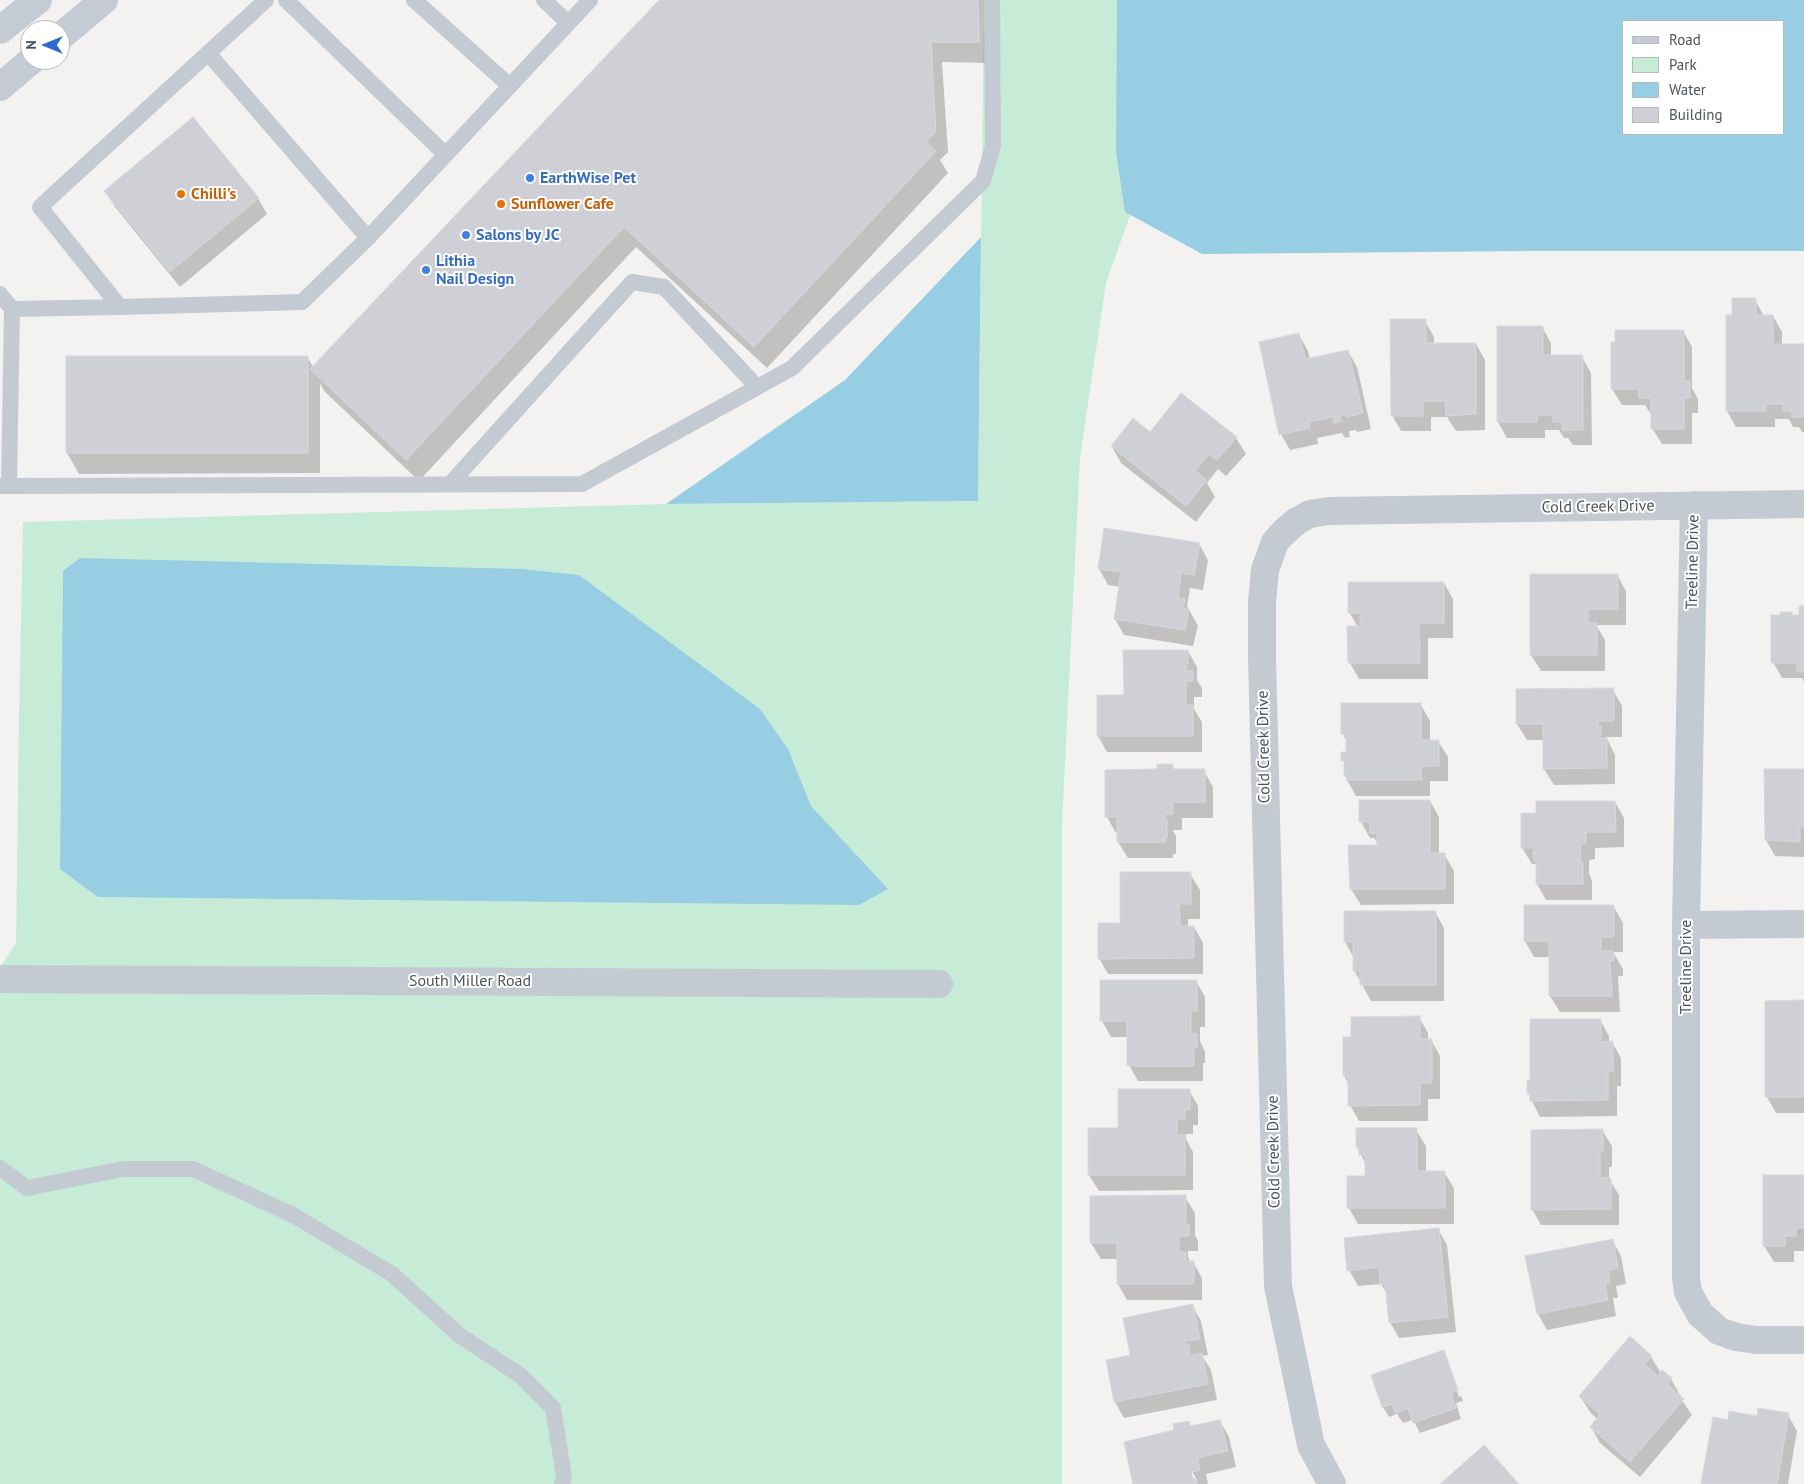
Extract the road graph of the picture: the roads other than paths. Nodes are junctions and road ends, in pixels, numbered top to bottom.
1 (38, 0) edge
2 (104, 0) edge
3 (266, 0) edge
4 (286, 0) edge
5 (414, 0) edge
6 (544, 0) edge
7 (590, 0) edge
8 (992, 0) edge
9 (568, 23) junction
10 (70, 29) edge
11 (0, 30) edge
12 (208, 53) junction
13 (20, 70) edge
14 (510, 86) junction
15 (0, 87) edge
16 (446, 155) junction
17 (368, 238) junction
18 (0, 294) edge
19 (120, 307) junction
20 (12, 309) junction
21 (757, 386) junction
22 (450, 484) junction
23 (5, 486) edge
24 (1804, 504) edge
25 (1694, 505) junction
26 (1804, 924) edge
27 (1686, 925) junction
28 (0, 979) edge
29 (939, 984) dead end
30 (0, 1168) edge
31 (1804, 1340) edge
32 (562, 1484) edge
33 (1332, 1484) edge

1 - 11 main road
2 - 10 main road
3 - 12 lane
4 - 16 lane
5 - 14 lane
6 - 9 lane
7 - 9 lane
8 - 21 lane
9 - 14 lane
12 - 17 lane
12 - 19 lane
13 - 15 main road
14 - 16 lane
16 - 17 lane
17 - 19 lane
18 - 20 lane
19 - 20 lane
20 - 23 lane
21 - 22 lane
21 - 22 lane
22 - 23 lane
24 - 25 street, Cold Creek Drive
25 - 27 street, Treeline Drive
25 - 33 street, Cold Creek Drive
26 - 27 street
27 - 31 street, Treeline Drive
28 - 29 street, South Miller Road
30 - 32 lane

